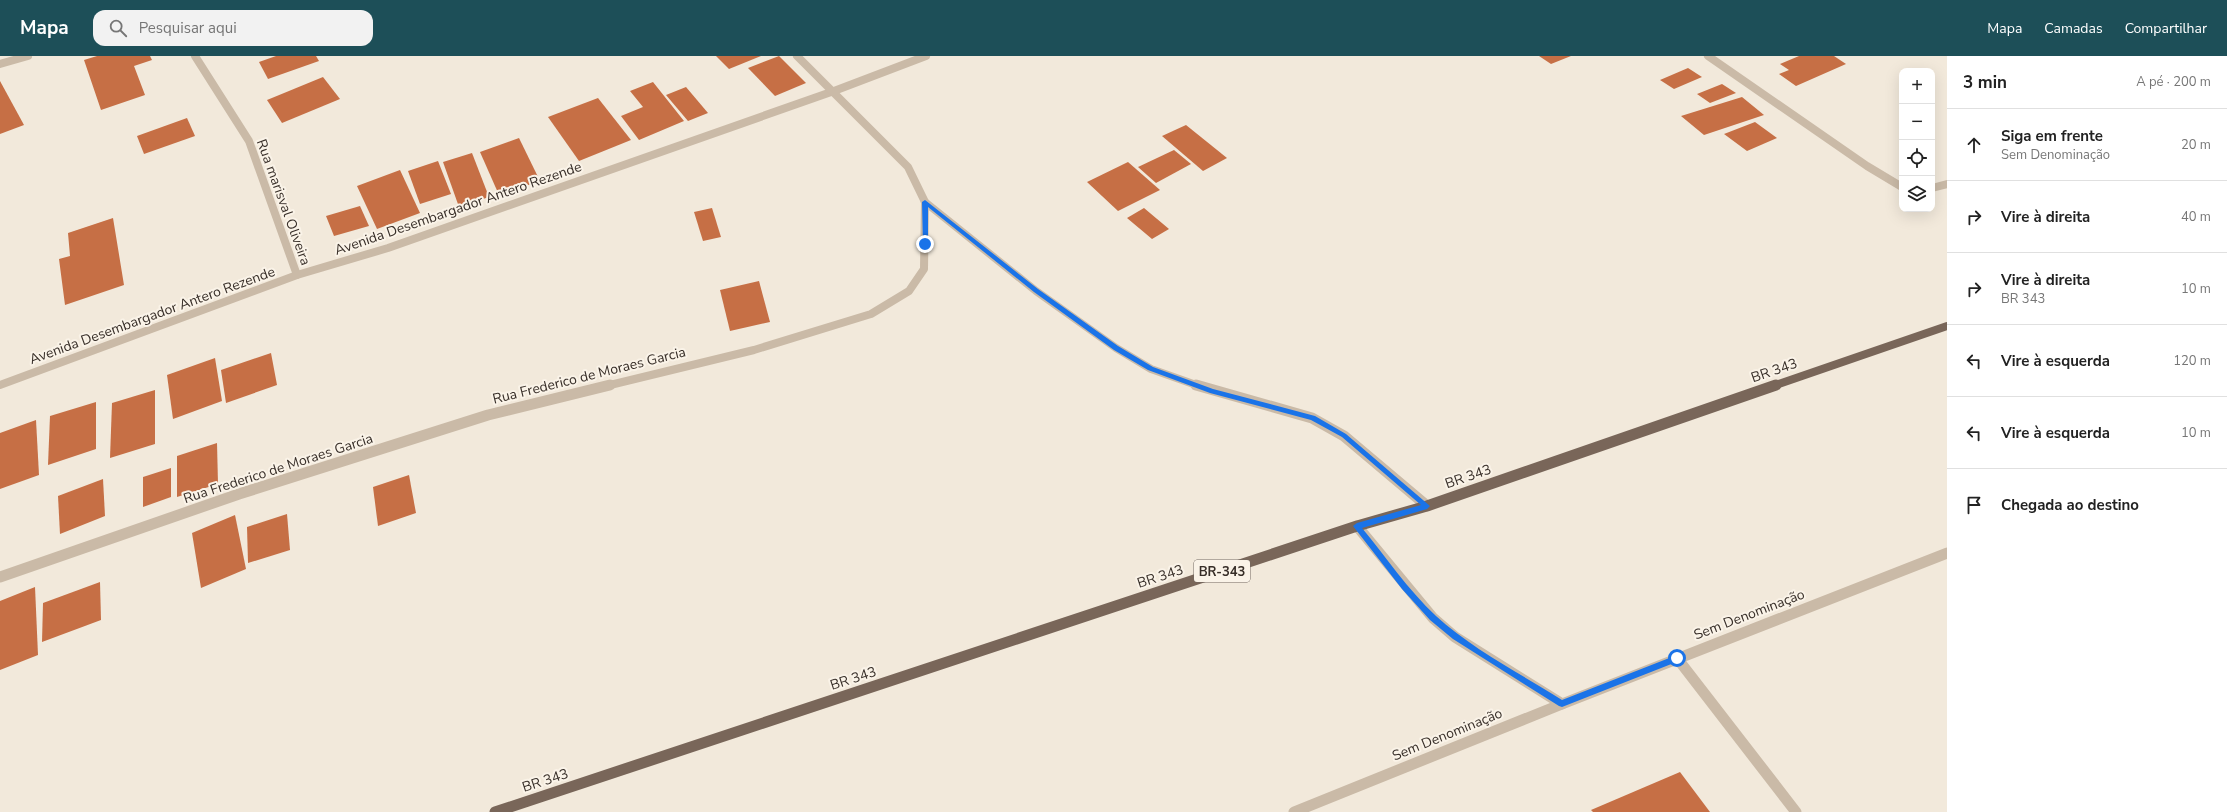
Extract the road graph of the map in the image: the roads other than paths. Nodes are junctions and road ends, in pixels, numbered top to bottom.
1 (28, 56) edge
2 (195, 56) edge
3 (797, 56) edge
4 (926, 56) edge
5 (1708, 56) edge
6 (0, 64) edge
7 (834, 91) junction
8 (1947, 184) edge
9 (1899, 185) edge
10 (1935, 187) edge
11 (925, 202) junction
12 (297, 275) junction
13 (1947, 326) edge
14 (0, 385) edge
15 (1427, 506) junction
16 (1357, 526) junction
17 (1947, 553) edge
18 (0, 576) edge
19 (1677, 658) junction
20 (1562, 704) junction
21 (495, 812) edge
22 (1294, 812) edge
23 (1796, 812) edge

1 - 6 street
2 - 12 street, Rua marisval Oliveira
3 - 7 street, Rua Frederico de Moraes Garcia
4 - 7 street, Avenida Desembargador Antero Rezende
5 - 9 street
7 - 11 street, Rua Frederico de Moraes Garcia
7 - 12 street, Avenida Desembargador Antero Rezende
8 - 10 street
11 - 15 street
11 - 18 street, Rua Frederico de Moraes Garcia
12 - 14 street, Avenida Desembargador Antero Rezende
13 - 15 main road, BR 343 / BR-343
15 - 16 main road, BR 343 / BR-343
16 - 20 street
16 - 21 main road, BR 343 / BR-343
17 - 19 street, Sem Denominação
19 - 20 street, Sem Denominação
19 - 23 street
20 - 22 street, Sem Denominação

